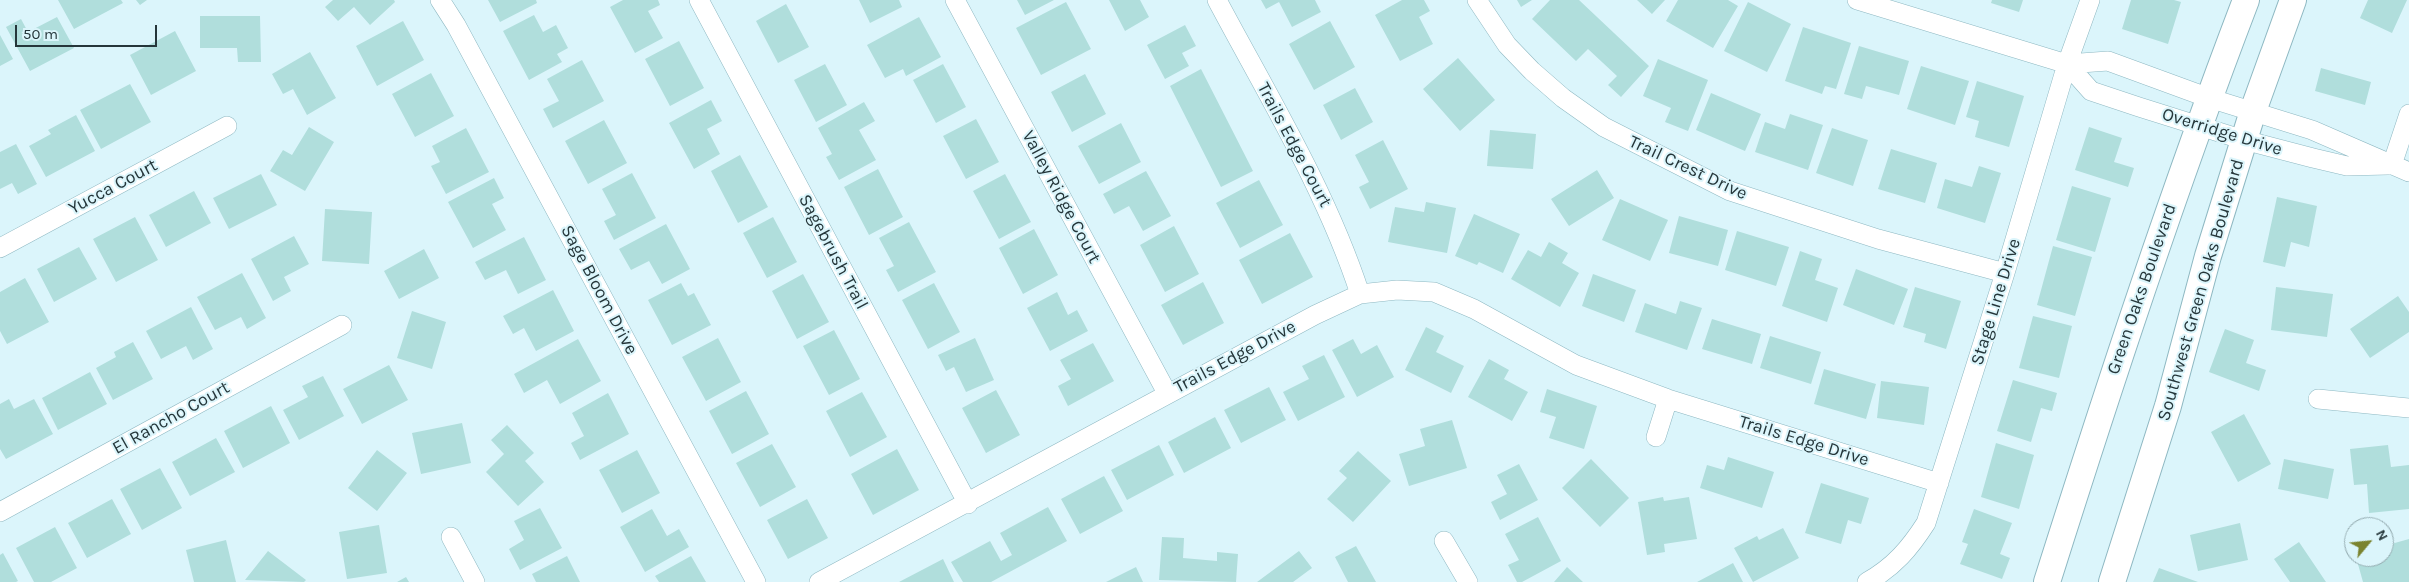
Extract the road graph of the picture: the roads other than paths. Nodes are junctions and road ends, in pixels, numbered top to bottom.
1 (440, 0) edge
2 (699, 0) edge
3 (955, 0) edge
4 (1217, 0) edge
5 (1477, 0) edge
6 (2090, 0) edge
7 (2246, 0) edge
8 (2293, 0) edge
9 (1862, 1) edge
10 (2067, 64) junction
11 (2209, 98) junction
12 (2253, 110) junction
13 (2409, 114) edge
14 (2200, 125) junction
15 (226, 126) dead end
16 (2244, 140) junction
17 (2392, 165) junction
18 (2409, 172) edge
19 (0, 248) edge
20 (2005, 274) junction
21 (1360, 294) junction
22 (342, 325) dead end
23 (1167, 393) junction
24 (1668, 399) junction
25 (2318, 399) dead end
26 (2409, 408) edge
27 (1656, 437) dead end
28 (1939, 482) junction
29 (968, 504) junction
30 (0, 512) edge
31 (451, 537) dead end
32 (1444, 541) dead end
33 (475, 582) edge
34 (756, 582) edge
35 (820, 582) edge
36 (1468, 582) edge
37 (1867, 582) edge
38 (2047, 582) edge
39 (2112, 582) edge

1 - 34 street, Sage Bloom Drive
2 - 29 street, Sagebrush Trail
3 - 23 street, Valley Ridge Court
4 - 21 street, Trails Edge Court
5 - 20 street, Trail Crest Drive
6 - 10 street, Stage Line Drive
7 - 11 main road, Green Oaks Boulevard
8 - 12 main road, Southwest Green Oaks Boulevard
9 - 10 street, Overridge Drive
10 - 11 street, Overridge Drive
10 - 14 street, Overridge Drive
10 - 20 street, Stage Line Drive
11 - 12 street, Overridge Drive
11 - 14 main road, Green Oaks Boulevard
12 - 16 main road, Southwest Green Oaks Boulevard
12 - 17 street, Overridge Drive
13 - 17 street
14 - 16 street, Overridge Drive
14 - 38 main road, Green Oaks Boulevard
15 - 19 street, Yucca Court
16 - 17 street, Overridge Drive
16 - 39 main road, Southwest Green Oaks Boulevard
17 - 18 street, Overridge Drive
20 - 28 street, Stage Line Drive
21 - 23 street, Trails Edge Drive
21 - 24 street, Trails Edge Drive
22 - 30 street, El Rancho Court
23 - 29 street, Trails Edge Drive
24 - 27 street
24 - 28 street, Trails Edge Drive
25 - 26 street
28 - 37 street, Stage Line Drive
29 - 35 street, Trails Edge Drive
31 - 33 street
32 - 36 street

